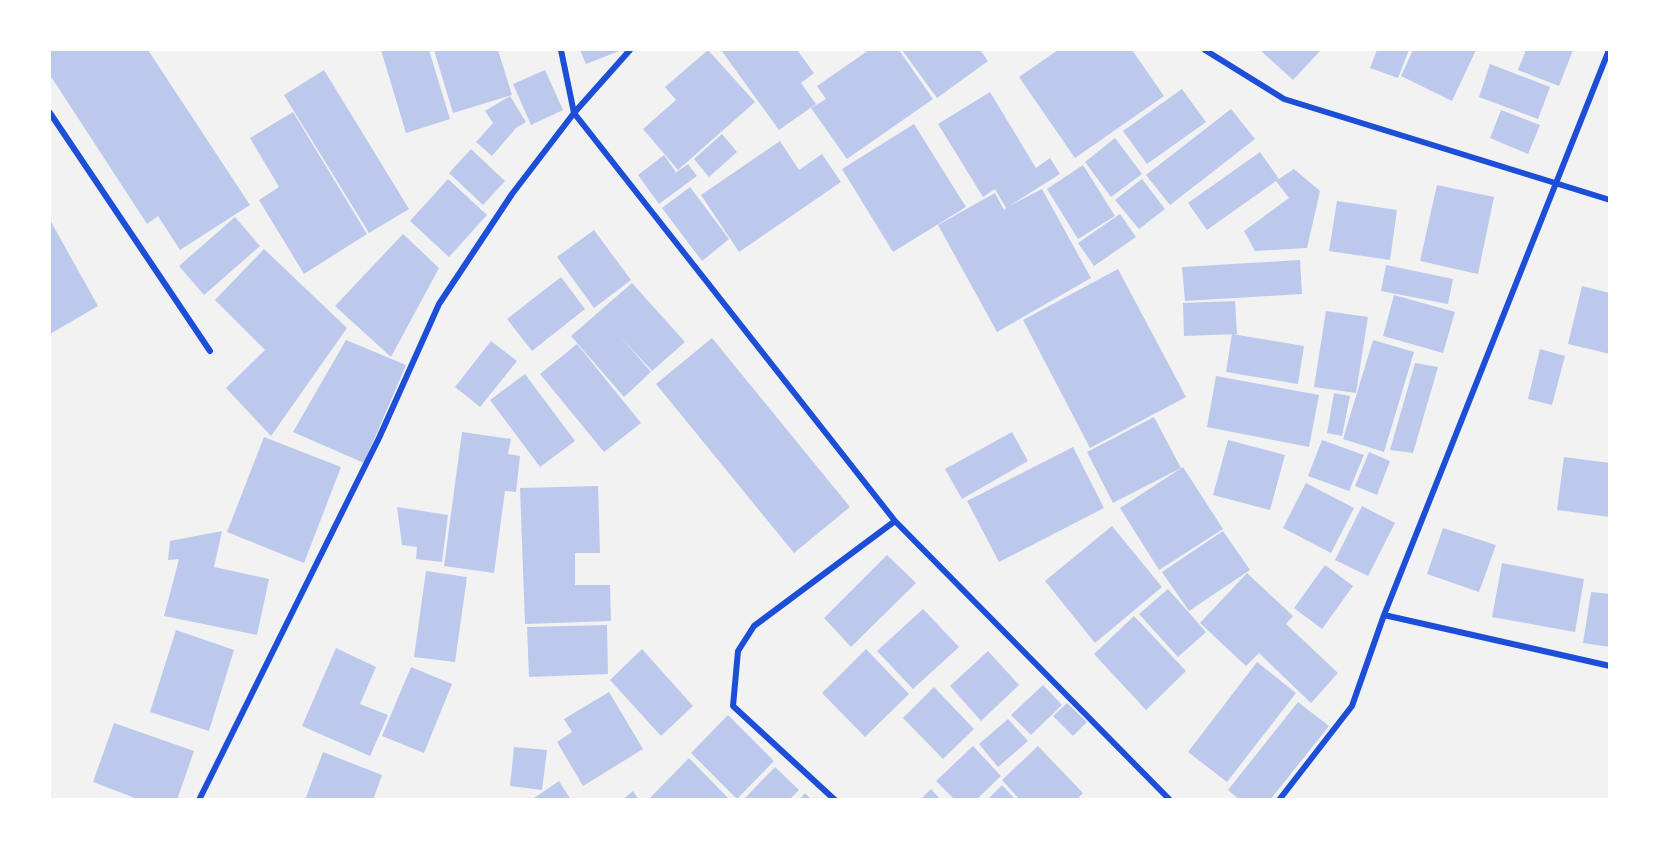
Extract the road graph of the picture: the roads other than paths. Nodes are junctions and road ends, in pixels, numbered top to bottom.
1 (561, 50) edge
2 (630, 50) edge
3 (1205, 50) edge
4 (1608, 50) edge
5 (50, 113) edge
6 (574, 113) junction
7 (1556, 182) junction
8 (1610, 200) edge
9 (210, 351) dead end
10 (895, 521) junction
11 (1384, 615) junction
12 (1610, 666) edge
13 (199, 800) edge
14 (835, 800) edge
15 (1170, 800) edge
16 (1279, 800) edge

1 - 6 street
2 - 6 street
3 - 7 street
4 - 7 street
5 - 9 street
6 - 10 street
6 - 13 street
7 - 8 street
7 - 11 street
10 - 14 street
10 - 15 street
11 - 12 street
11 - 16 street

